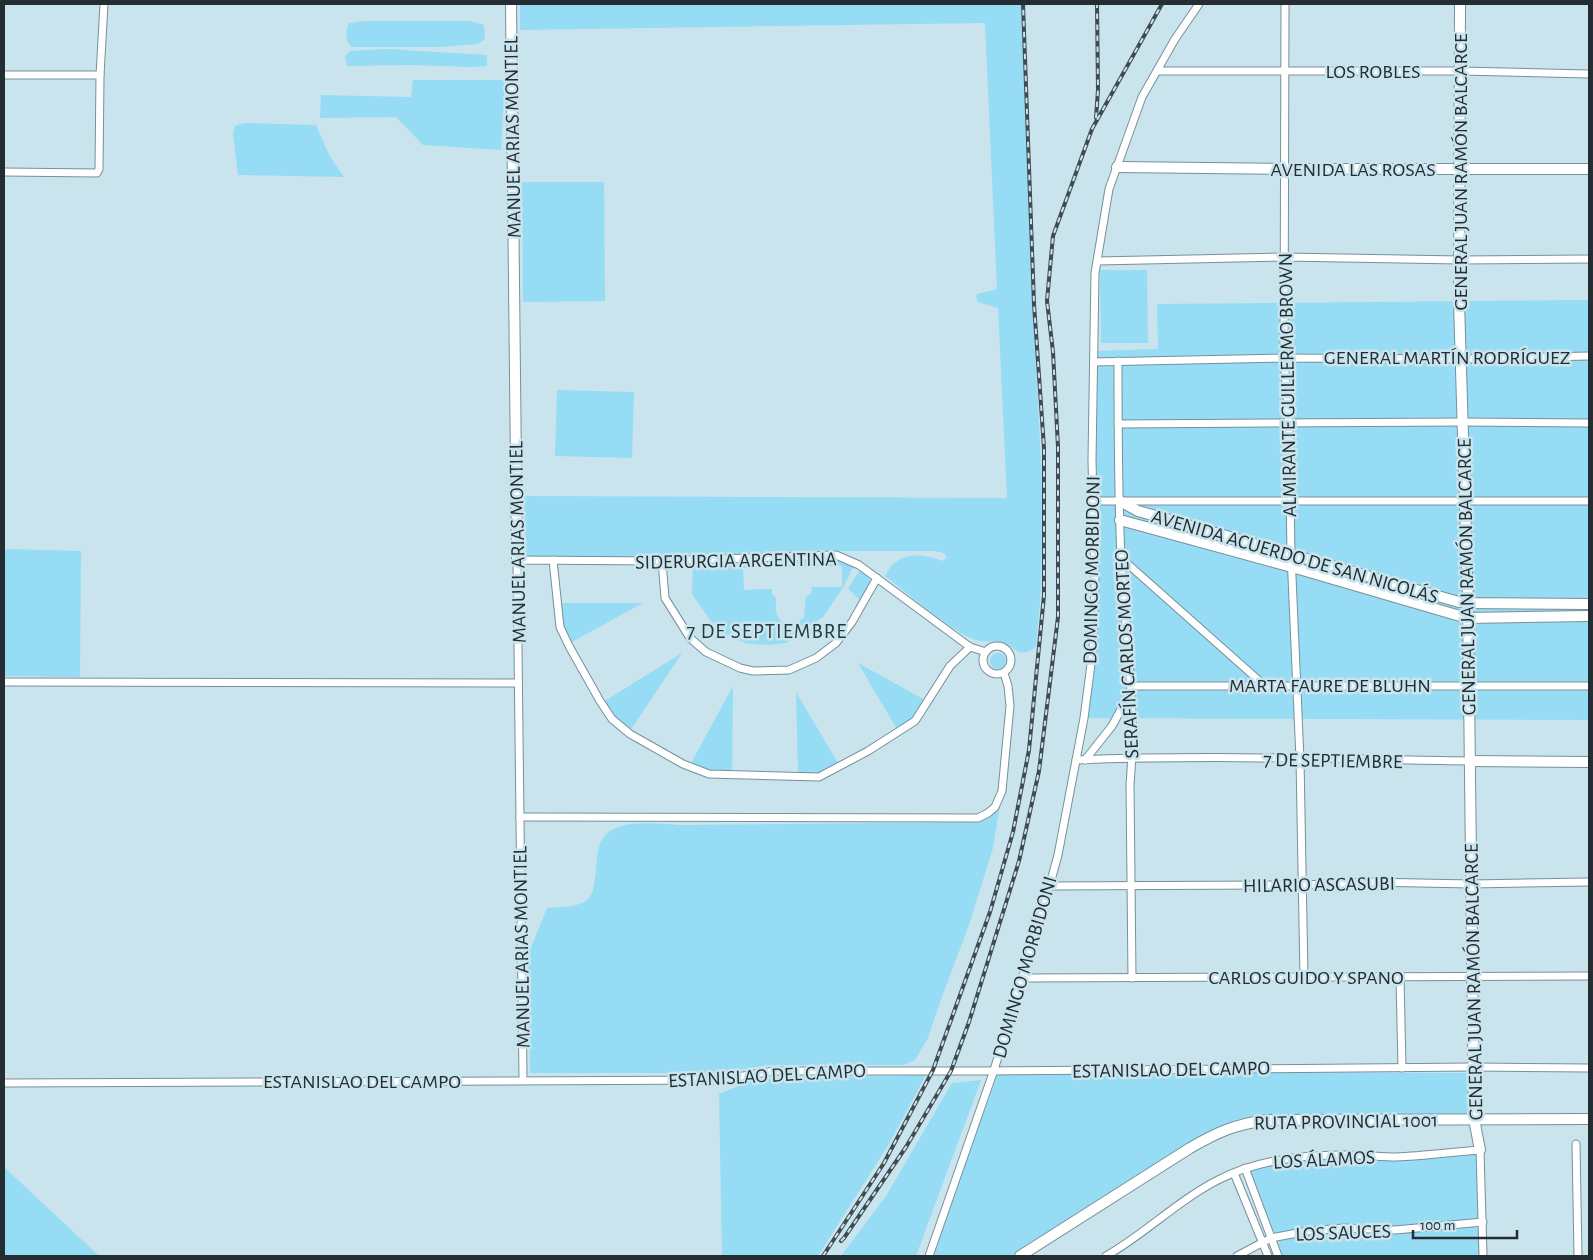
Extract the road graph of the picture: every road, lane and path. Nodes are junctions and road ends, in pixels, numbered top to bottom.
1 (104, 4) edge
2 (510, 4) edge
3 (1199, 4) edge
4 (1285, 4) edge
5 (1460, 4) edge
6 (1158, 70) junction
7 (1285, 71) junction
8 (1461, 71) junction
9 (1589, 74) edge
10 (4, 75) edge
11 (100, 75) junction
12 (1117, 167) junction
13 (1284, 169) junction
14 (1460, 169) junction
15 (1589, 169) edge
16 (4, 172) edge
17 (1284, 257) junction
18 (1589, 259) edge
19 (1460, 260) junction
20 (1098, 261) junction
21 (1589, 356) edge
22 (1284, 358) junction
23 (1460, 359) junction
24 (1118, 361) junction
25 (1094, 362) junction
26 (1289, 422) junction
27 (1462, 422) junction
28 (1589, 423) edge
29 (1118, 424) junction
30 (1093, 500) junction
31 (1120, 501) junction
32 (1291, 501) junction
33 (1589, 501) edge
34 (1464, 502) junction
35 (1120, 520) junction
36 (1291, 554) junction
37 (1121, 558) junction
38 (517, 560) junction
39 (553, 560) junction
40 (662, 561) junction
41 (1292, 567) junction
42 (877, 578) junction
43 (1468, 603) junction
44 (1589, 604) edge
45 (1589, 616) edge
46 (1467, 618) junction
47 (970, 647) junction
48 (986, 652) junction
49 (1004, 673) junction
50 (4, 682) edge
51 (518, 683) junction
52 (1264, 685) junction
53 (1296, 685) junction
54 (1469, 686) junction
55 (1589, 686) edge
56 (1131, 688) junction
57 (1132, 758) junction
58 (1300, 759) junction
59 (1076, 760) junction
60 (1085, 760) junction
61 (1470, 761) junction
62 (1589, 762) edge
63 (520, 817) junction
64 (1589, 882) edge
65 (1471, 884) junction
66 (1303, 885) junction
67 (1048, 886) junction
68 (1130, 886) junction
69 (1473, 976) junction
70 (1589, 976) edge
71 (1304, 977) junction
72 (1400, 977) junction
73 (1023, 978) junction
74 (1132, 978) junction
75 (1474, 1067) junction
76 (1402, 1068) junction
77 (1589, 1068) edge
78 (994, 1070) junction
79 (523, 1080) junction
80 (4, 1083) edge
81 (1474, 1119) junction
82 (1589, 1119) edge
83 (1576, 1144) dead end
84 (1480, 1150) junction
85 (1245, 1168) junction
86 (1234, 1173) junction
87 (1483, 1222) junction
88 (1271, 1238) junction
89 (1262, 1242) junction
90 (1120, 1253) edge
91 (929, 1256) edge
92 (1020, 1256) edge
93 (1106, 1256) edge
94 (1237, 1256) edge
95 (1268, 1256) edge
96 (1278, 1256) edge
97 (1483, 1256) edge
98 (1578, 1256) edge

1 - 11 street
2 - 38 street, MANUEL ARIAS MONTIEL
3 - 6 street, DOMINGO MORBIDONI
4 - 7 street, ALMIRANTE GUILLERMO BROWN
5 - 8 street, GENERAL JUAN RAMÓN BALCARCE
6 - 7 street, LOS ROBLES
6 - 12 street, DOMINGO MORBIDONI
7 - 8 street, LOS ROBLES
7 - 13 street, ALMIRANTE GUILLERMO BROWN
8 - 9 street, LOS ROBLES
8 - 14 street, GENERAL JUAN RAMÓN BALCARCE
10 - 11 street
11 - 16 street
12 - 13 street, AVENIDA LAS ROSAS
12 - 20 street, DOMINGO MORBIDONI
13 - 14 street, AVENIDA LAS ROSAS
13 - 17 street, ALMIRANTE GUILLERMO BROWN
14 - 15 street, AVENIDA LAS ROSAS
14 - 19 street, GENERAL JUAN RAMÓN BALCARCE
17 - 19 street
17 - 20 street
17 - 22 street, ALMIRANTE GUILLERMO BROWN
18 - 19 street
19 - 23 street, GENERAL JUAN RAMÓN BALCARCE
20 - 25 street, DOMINGO MORBIDONI
21 - 23 street, GENERAL MARTÍN RODRÍGUEZ
22 - 23 street, GENERAL MARTÍN RODRÍGUEZ
22 - 24 street, GENERAL MARTÍN RODRÍGUEZ
22 - 26 street, ALMIRANTE GUILLERMO BROWN
23 - 27 street, GENERAL JUAN RAMÓN BALCARCE
24 - 25 street, GENERAL MARTÍN RODRÍGUEZ
24 - 29 street, SERAFÍN CARLOS MORTEO
25 - 30 street, DOMINGO MORBIDONI
26 - 27 street
26 - 29 street
26 - 32 street, ALMIRANTE GUILLERMO BROWN
27 - 28 street
27 - 34 street, GENERAL JUAN RAMÓN BALCARCE
29 - 31 street, SERAFÍN CARLOS MORTEO
30 - 31 street, AVENIDA ACUERDO DE SAN NICOLÁS
30 - 59 street, DOMINGO MORBIDONI
31 - 32 street
31 - 35 street, SERAFÍN CARLOS MORTEO
31 - 36 street, AVENIDA ACUERDO DE SAN NICOLÁS
32 - 34 street
32 - 36 street, ALMIRANTE GUILLERMO BROWN
33 - 34 street
34 - 43 street, GENERAL JUAN RAMÓN BALCARCE
35 - 37 street, SERAFÍN CARLOS MORTEO
35 - 41 street, AVENIDA ACUERDO DE SAN NICOLÁS
36 - 41 street, ALMIRANTE GUILLERMO BROWN
36 - 43 street, AVENIDA ACUERDO DE SAN NICOLÁS
37 - 52 street
37 - 56 street, SERAFÍN CARLOS MORTEO
38 - 39 street, SIDERURGIA ARGENTINA
38 - 51 street, MANUEL ARIAS MONTIEL
39 - 40 street, SIDERURGIA ARGENTINA
39 - 47 street
40 - 42 street, SIDERURGIA ARGENTINA
40 - 42 street
41 - 46 street, AVENIDA ACUERDO DE SAN NICOLÁS
41 - 53 street, ALMIRANTE GUILLERMO BROWN
42 - 47 street, SIDERURGIA ARGENTINA
43 - 44 street, AVENIDA ACUERDO DE SAN NICOLÁS
43 - 46 street, GENERAL JUAN RAMÓN BALCARCE
45 - 46 street, AVENIDA ACUERDO DE SAN NICOLÁS
46 - 54 street, GENERAL JUAN RAMÓN BALCARCE
47 - 48 street, SIDERURGIA ARGENTINA
48 - 49 street
48 - 49 street, SIDERURGIA ARGENTINA
49 - 63 street
50 - 51 street
51 - 63 street, MANUEL ARIAS MONTIEL
52 - 53 street, MARTA FAURE DE BLUHN
52 - 56 street, MARTA FAURE DE BLUHN
53 - 54 street, MARTA FAURE DE BLUHN
53 - 58 street, ALMIRANTE GUILLERMO BROWN
54 - 55 street, MARTA FAURE DE BLUHN
54 - 61 street, GENERAL JUAN RAMÓN BALCARCE
56 - 57 street, SERAFÍN CARLOS MORTEO
56 - 60 street
57 - 58 street, 7 DE SEPTIEMBRE
57 - 60 street, 7 DE SEPTIEMBRE
57 - 68 street, SERAFÍN CARLOS MORTEO
58 - 61 street, 7 DE SEPTIEMBRE
58 - 66 street, ALMIRANTE GUILLERMO BROWN
59 - 60 street, 7 DE SEPTIEMBRE
59 - 67 street, DOMINGO MORBIDONI
61 - 62 street, 7 DE SEPTIEMBRE
61 - 65 street, GENERAL JUAN RAMÓN BALCARCE
63 - 79 street, MANUEL ARIAS MONTIEL
64 - 65 street, HILARIO ASCASUBI
65 - 66 street, HILARIO ASCASUBI
65 - 69 street, GENERAL JUAN RAMÓN BALCARCE
66 - 68 street, HILARIO ASCASUBI
66 - 71 street, ALMIRANTE GUILLERMO BROWN
67 - 68 street, HILARIO ASCASUBI
67 - 73 street, DOMINGO MORBIDONI
68 - 74 street, SERAFÍN CARLOS MORTEO
69 - 70 street, CARLOS GUIDO Y SPANO
69 - 72 street, CARLOS GUIDO Y SPANO
69 - 75 street, GENERAL JUAN RAMÓN BALCARCE
71 - 72 street, CARLOS GUIDO Y SPANO
71 - 74 street, CARLOS GUIDO Y SPANO
72 - 76 street
73 - 74 street, CARLOS GUIDO Y SPANO
73 - 78 street, DOMINGO MORBIDONI
75 - 76 street, ESTANISLAO DEL CAMPO
75 - 77 street, ESTANISLAO DEL CAMPO
75 - 81 street, GENERAL JUAN RAMÓN BALCARCE
76 - 78 street, ESTANISLAO DEL CAMPO
78 - 79 street, ESTANISLAO DEL CAMPO
78 - 91 street, DOMINGO MORBIDONI
79 - 80 street, ESTANISLAO DEL CAMPO
81 - 82 street, RUTA PROVINCIAL 1001
81 - 84 street, GENERAL JUAN RAMÓN BALCARCE
81 - 92 street, RUTA PROVINCIAL 1001
83 - 98 street
84 - 85 street, LOS ÁLAMOS
84 - 87 street
85 - 86 street, LOS ÁLAMOS
85 - 88 street
86 - 89 street
86 - 90 street, LOS ÁLAMOS
87 - 88 street, LOS SAUCES
87 - 97 street
88 - 89 street, LOS SAUCES
88 - 96 street
89 - 94 street, LOS SAUCES
89 - 95 street
90 - 93 street, LOS ÁLAMOS

